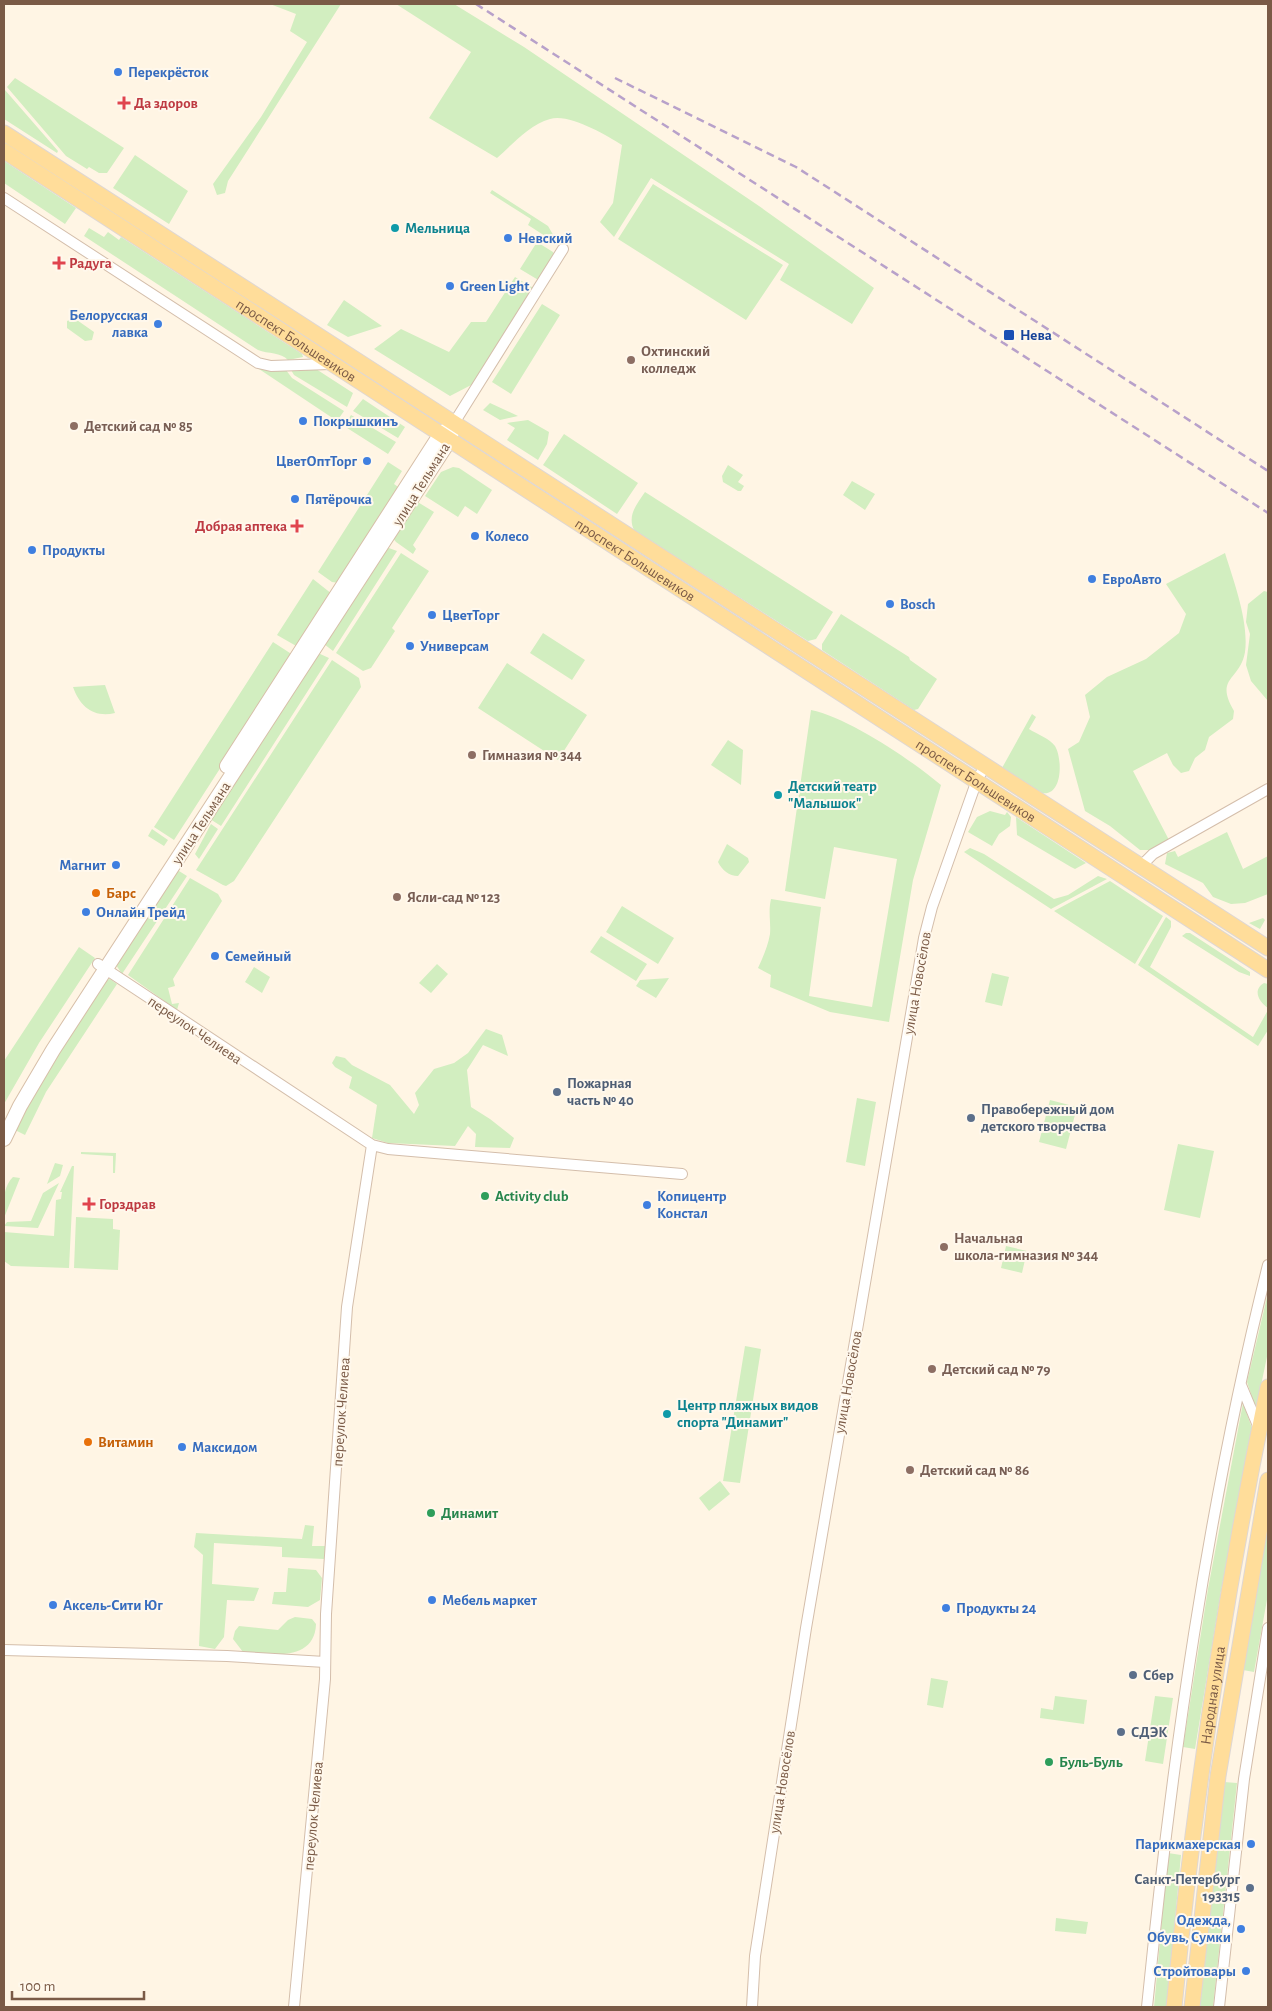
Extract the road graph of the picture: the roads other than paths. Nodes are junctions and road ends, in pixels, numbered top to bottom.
1 (4, 133) edge
2 (4, 151) edge
3 (4, 198) edge
4 (563, 249) dead end
5 (269, 304) junction
6 (260, 318) junction
7 (330, 364) junction
8 (454, 424) junction
9 (445, 438) junction
10 (985, 766) junction
11 (977, 780) junction
12 (1268, 788) edge
13 (1140, 867) junction
14 (1268, 948) edge
15 (102, 967) junction
16 (1268, 970) edge
17 (4, 1118) edge
18 (4, 1140) edge
19 (372, 1145) junction
20 (682, 1174) dead end
21 (1268, 1266) edge
22 (1241, 1385) junction
23 (1268, 1387) edge
24 (1260, 1428) junction
25 (1268, 1480) edge
26 (1268, 1628) edge
27 (4, 1650) edge
28 (325, 1662) junction
29 (294, 2007) edge
30 (752, 2007) edge
31 (1147, 2007) edge
32 (1174, 2007) edge
33 (1192, 2007) edge
34 (1218, 2007) edge

1 - 5 main road, проспект Большевиков
2 - 6 main road, проспект Большевиков
3 - 7 street
4 - 8 street
5 - 6 main road
5 - 8 main road, проспект Большевиков
6 - 7 main road, проспект Большевиков
7 - 9 main road, проспект Большевиков
8 - 9 street, улица Тельмана
8 - 10 main road, проспект Большевиков
9 - 11 main road, проспект Большевиков
9 - 15 street, улица Тельмана
10 - 11 street, улица Новосёлов
10 - 13 main road, проспект Большевиков
11 - 16 main road, проспект Большевиков
11 - 30 street, улица Новосёлов
12 - 13 street
13 - 14 main road, проспект Большевиков
15 - 17 street, улица Тельмана
15 - 18 street, улица Тельмана
15 - 19 street, переулок Челиева
19 - 20 street
19 - 28 street, переулок Челиева
21 - 22 street
22 - 24 street
22 - 31 street
23 - 24 main road, Народная улица
24 - 32 main road, Народная улица
25 - 33 main road, Народная улица
26 - 34 street
27 - 28 street
28 - 29 street, переулок Челиева

